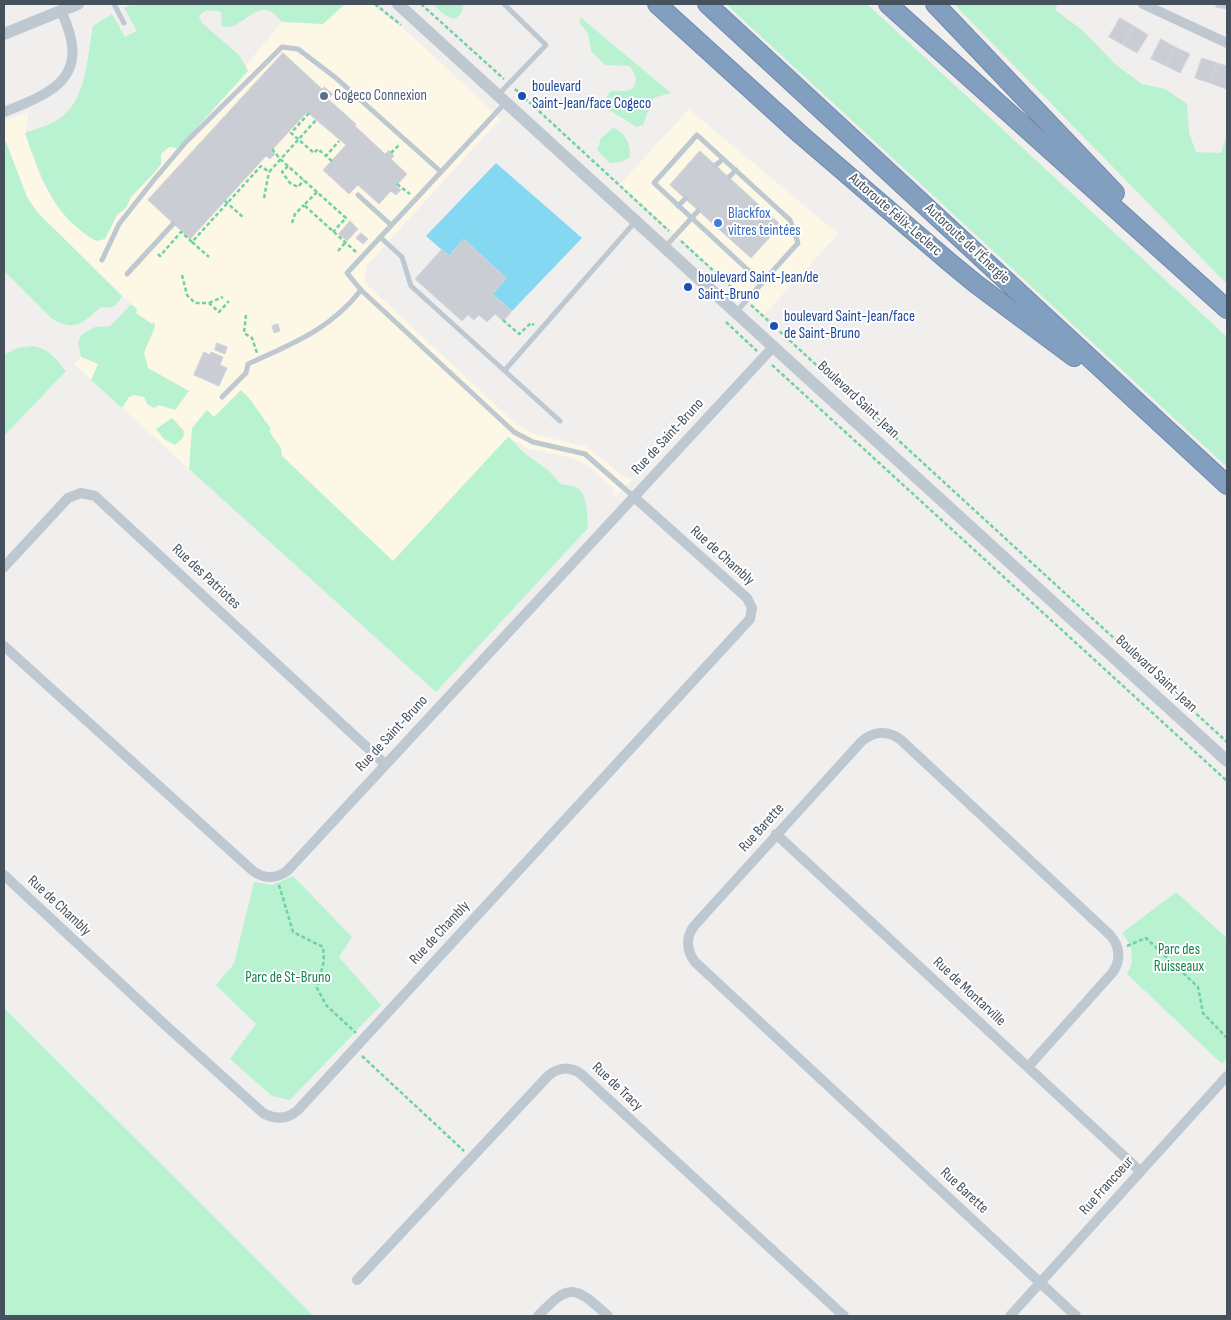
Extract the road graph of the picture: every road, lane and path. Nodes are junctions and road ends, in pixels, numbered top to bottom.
1 (78, 4) edge
2 (114, 4) edge
3 (398, 4) edge
4 (421, 4) edge
5 (504, 4) edge
6 (657, 4) edge
7 (707, 4) edge
8 (888, 4) edge
9 (935, 4) edge
10 (1143, 4) edge
11 (61, 11) junction
12 (124, 23) dead end
13 (4, 34) edge
14 (1227, 43) edge
15 (503, 78) dead end
16 (514, 89) dead end
17 (503, 97) junction
18 (4, 112) edge
19 (309, 113) dead end
20 (316, 120) dead end
21 (298, 139) junction
22 (339, 141) dead end
23 (399, 144) dead end
24 (272, 149) dead end
25 (391, 153) dead end
26 (326, 156) junction
27 (280, 159) junction
28 (723, 159) junction
29 (332, 161) dead end
30 (288, 166) junction
31 (716, 166) dead end
32 (736, 170) junction
33 (269, 172) junction
34 (440, 172) junction
35 (729, 178) dead end
36 (304, 180) junction
37 (397, 184) dead end
38 (316, 192) junction
39 (408, 193) dead end
40 (358, 195) dead end
41 (264, 198) dead end
42 (685, 199) dead end
43 (226, 202) junction
44 (304, 205) junction
45 (678, 206) junction
46 (698, 211) dead end
47 (244, 218) dead end
48 (692, 218) junction
49 (637, 220) junction
50 (292, 223) dead end
51 (173, 224) dead end
52 (391, 225) junction
53 (670, 231) dead end
54 (333, 232) junction
55 (380, 236) junction
56 (192, 242) junction
57 (681, 242) dead end
58 (345, 243) junction
59 (666, 246) junction
60 (338, 251) dead end
61 (355, 252) dead end
62 (159, 255) dead end
63 (209, 257) dead end
64 (102, 260) dead end
65 (127, 274) dead end
66 (182, 275) dead end
67 (1198, 281) junction
68 (762, 283) junction
69 (361, 290) junction
70 (741, 296) dead end
71 (223, 297) dead end
72 (229, 301) dead end
73 (209, 303) junction
74 (751, 306) dead end
75 (1227, 309) edge
76 (737, 311) junction
77 (246, 315) dead end
78 (503, 320) dead end
79 (531, 323) dead end
80 (774, 346) junction
81 (259, 359) junction
82 (775, 368) dead end
83 (504, 370) junction
84 (222, 398) dead end
85 (1146, 410) junction
86 (560, 421) dead end
87 (1227, 485) edge
88 (633, 496) junction
89 (4, 567) edge
90 (4, 646) edge
91 (1227, 742) edge
92 (1227, 761) edge
93 (385, 764) junction
94 (1227, 781) edge
95 (776, 834) junction
96 (4, 874) edge
97 (272, 877) junction
98 (1118, 951) junction
99 (1227, 1038) edge
100 (359, 1043) junction
101 (1028, 1067) junction
102 (1227, 1076) edge
103 (471, 1158) junction
104 (1140, 1171) junction
105 (357, 1280) dead end
106 (1040, 1283) junction
107 (538, 1316) edge
108 (608, 1316) edge
109 (844, 1316) edge
110 (1010, 1316) edge
111 (1076, 1316) edge

1 - 11 street
2 - 12 lane
3 - 17 street, Boulevard Saint-Jean
4 - 15 path
5 - 17 lane
6 - 85 highway, Autoroute Félix-Leclerc
7 - 85 highway, Autoroute de l'Énergie
8 - 67 highway
9 - 67 highway
10 - 14 street
11 - 13 street
11 - 18 street
16 - 53 path
17 - 34 lane
17 - 49 street, Boulevard Saint-Jean
19 - 21 path
20 - 21 path
21 - 26 path
21 - 27 path
22 - 26 path
23 - 25 path
24 - 27 path
26 - 29 path
27 - 30 path
27 - 33 path
28 - 31 lane
28 - 32 lane
28 - 45 lane
30 - 36 path
30 - 36 path
32 - 35 lane
32 - 68 lane
33 - 41 path
33 - 43 path
34 - 52 lane
34 - 64 lane
36 - 38 path
37 - 39 path
38 - 44 path
38 - 54 path
40 - 52 lane
42 - 45 lane
43 - 47 path
43 - 56 path
44 - 50 path
44 - 54 path
45 - 48 lane
46 - 48 lane
48 - 59 lane
48 - 68 lane
49 - 59 street, Boulevard Saint-Jean
49 - 83 lane
51 - 65 lane
52 - 55 lane
54 - 58 path
55 - 69 lane
55 - 83 lane
56 - 62 path
56 - 63 path
57 - 70 path
58 - 60 path
58 - 61 path
59 - 76 street, Boulevard Saint-Jean
66 - 73 path
67 - 75 highway
68 - 76 lane
69 - 81 lane
69 - 88 lane
71 - 73 path
72 - 73 path
74 - 91 path, Boulevard Saint-Jean
76 - 80 street, Boulevard Saint-Jean
77 - 81 path
78 - 79 path
80 - 88 street, Rue de Saint-Bruno
80 - 92 street, Boulevard Saint-Jean
81 - 84 lane
82 - 94 path, Boulevard Saint-Jean
83 - 86 lane
85 - 87 highway, Autoroute de l'Énergie
88 - 93 street, Rue de Saint-Bruno
88 - 100 street, Rue de Chambly
89 - 93 street, Rue des Patriotes
90 - 97 street
93 - 97 street, Rue de Saint-Bruno
95 - 98 street, Rue Barette
95 - 101 street, Rue de Montarville
95 - 106 street, Rue Barette
96 - 100 street, Rue de Chambly
97 - 100 path
98 - 99 path
98 - 101 street
100 - 103 path
101 - 104 street, Rue de Montarville
102 - 104 street, Rue Francoeur
103 - 105 street, Rue de Tracy
103 - 109 street, Rue de Tracy
104 - 106 street, Rue Francoeur
106 - 110 street, Rue Francoeur
106 - 111 street, Rue Barette
107 - 108 street

